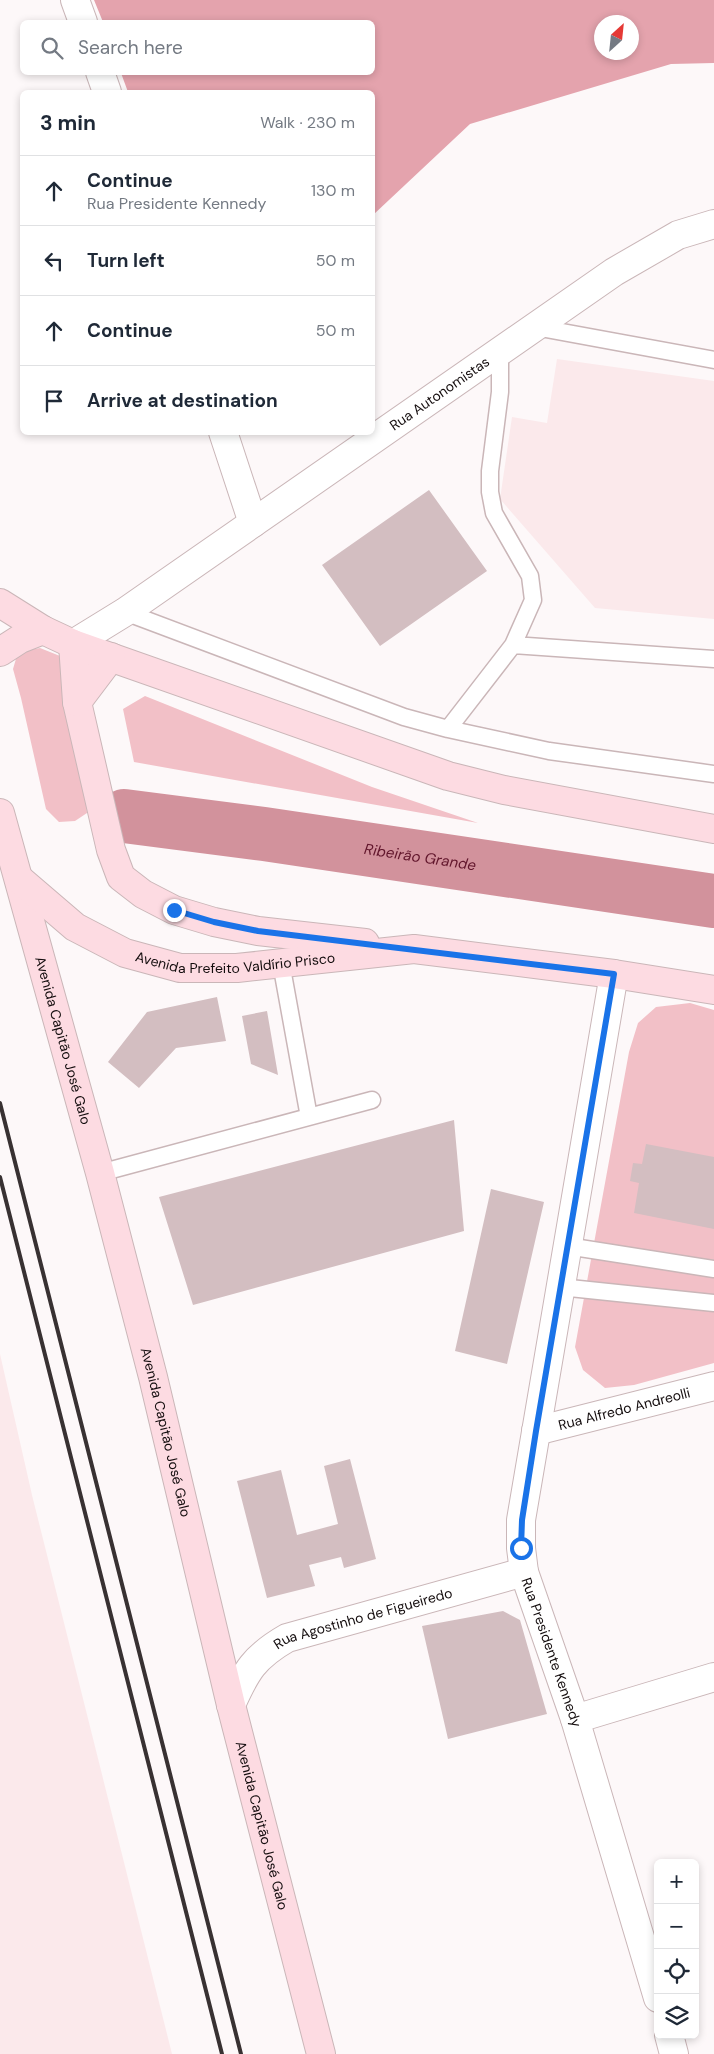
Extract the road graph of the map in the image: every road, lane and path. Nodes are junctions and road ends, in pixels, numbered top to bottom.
1 (75, 0) edge
2 (82, 20) edge
3 (101, 75) edge
4 (106, 90) edge
5 (714, 224) edge
6 (535, 327) junction
7 (500, 351) junction
8 (714, 360) edge
9 (224, 435) edge
10 (253, 523) junction
11 (0, 603) edge
12 (125, 612) junction
13 (43, 630) junction
14 (73, 644) junction
15 (513, 646) junction
16 (0, 652) edge
17 (111, 657) junction
18 (714, 659) edge
19 (77, 702) junction
20 (448, 729) junction
21 (714, 774) edge
22 (0, 813) edge
23 (714, 829) edge
24 (19, 879) junction
25 (414, 949) junction
26 (282, 963) junction
27 (614, 974) junction
28 (714, 990) edge
29 (372, 1100) dead end
30 (309, 1117) junction
31 (100, 1173) junction
32 (567, 1246) junction
33 (714, 1269) edge
34 (560, 1287) junction
35 (714, 1303) edge
36 (714, 1386) edge
37 (536, 1431) junction
38 (524, 1572) junction
39 (714, 1677) edge
40 (232, 1705) junction
41 (575, 1719) junction
42 (657, 1994) edge
43 (670, 2039) edge
44 (321, 2054) edge
45 (674, 2054) edge

1 - 2 street
3 - 4 street
5 - 6 street, Rua Autonomistas
6 - 7 street, Rua Autonomistas
6 - 8 lane
7 - 10 street, Rua Autonomistas
7 - 15 lane
9 - 10 street
10 - 12 street, Rua Autonomistas
11 - 13 main road
12 - 14 street, Rua Autonomistas
12 - 20 lane
13 - 14 main road
13 - 16 main road
14 - 17 main road
14 - 19 main road
15 - 18 lane
15 - 20 lane
17 - 19 main road
17 - 23 main road
19 - 25 main road
20 - 21 lane
22 - 24 main road, Avenida Capitão José Galo
24 - 26 main road, Avenida Prefeito Valdírio Prisco
24 - 31 main road, Avenida Capitão José Galo
25 - 26 main road, Avenida Prefeito Valdírio Prisco
25 - 27 main road, Avenida Prefeito Valdírio Prisco
26 - 30 lane
27 - 28 main road, Avenida Prefeito Valdírio Prisco
27 - 32 street, Rua Presidente Kennedy
29 - 30 lane
30 - 31 lane
31 - 40 main road, Avenida Capitão José Galo
32 - 33 lane
32 - 34 street, Rua Presidente Kennedy
34 - 35 lane
34 - 37 street, Rua Presidente Kennedy
36 - 37 street, Rua Alfredo Andreolli
37 - 38 street, Rua Presidente Kennedy
38 - 40 street, Rua Agostinho de Figueiredo
38 - 41 street, Rua Presidente Kennedy
39 - 41 street
40 - 44 main road, Avenida Capitão José Galo
41 - 42 street, Rua Presidente Kennedy
43 - 45 street

